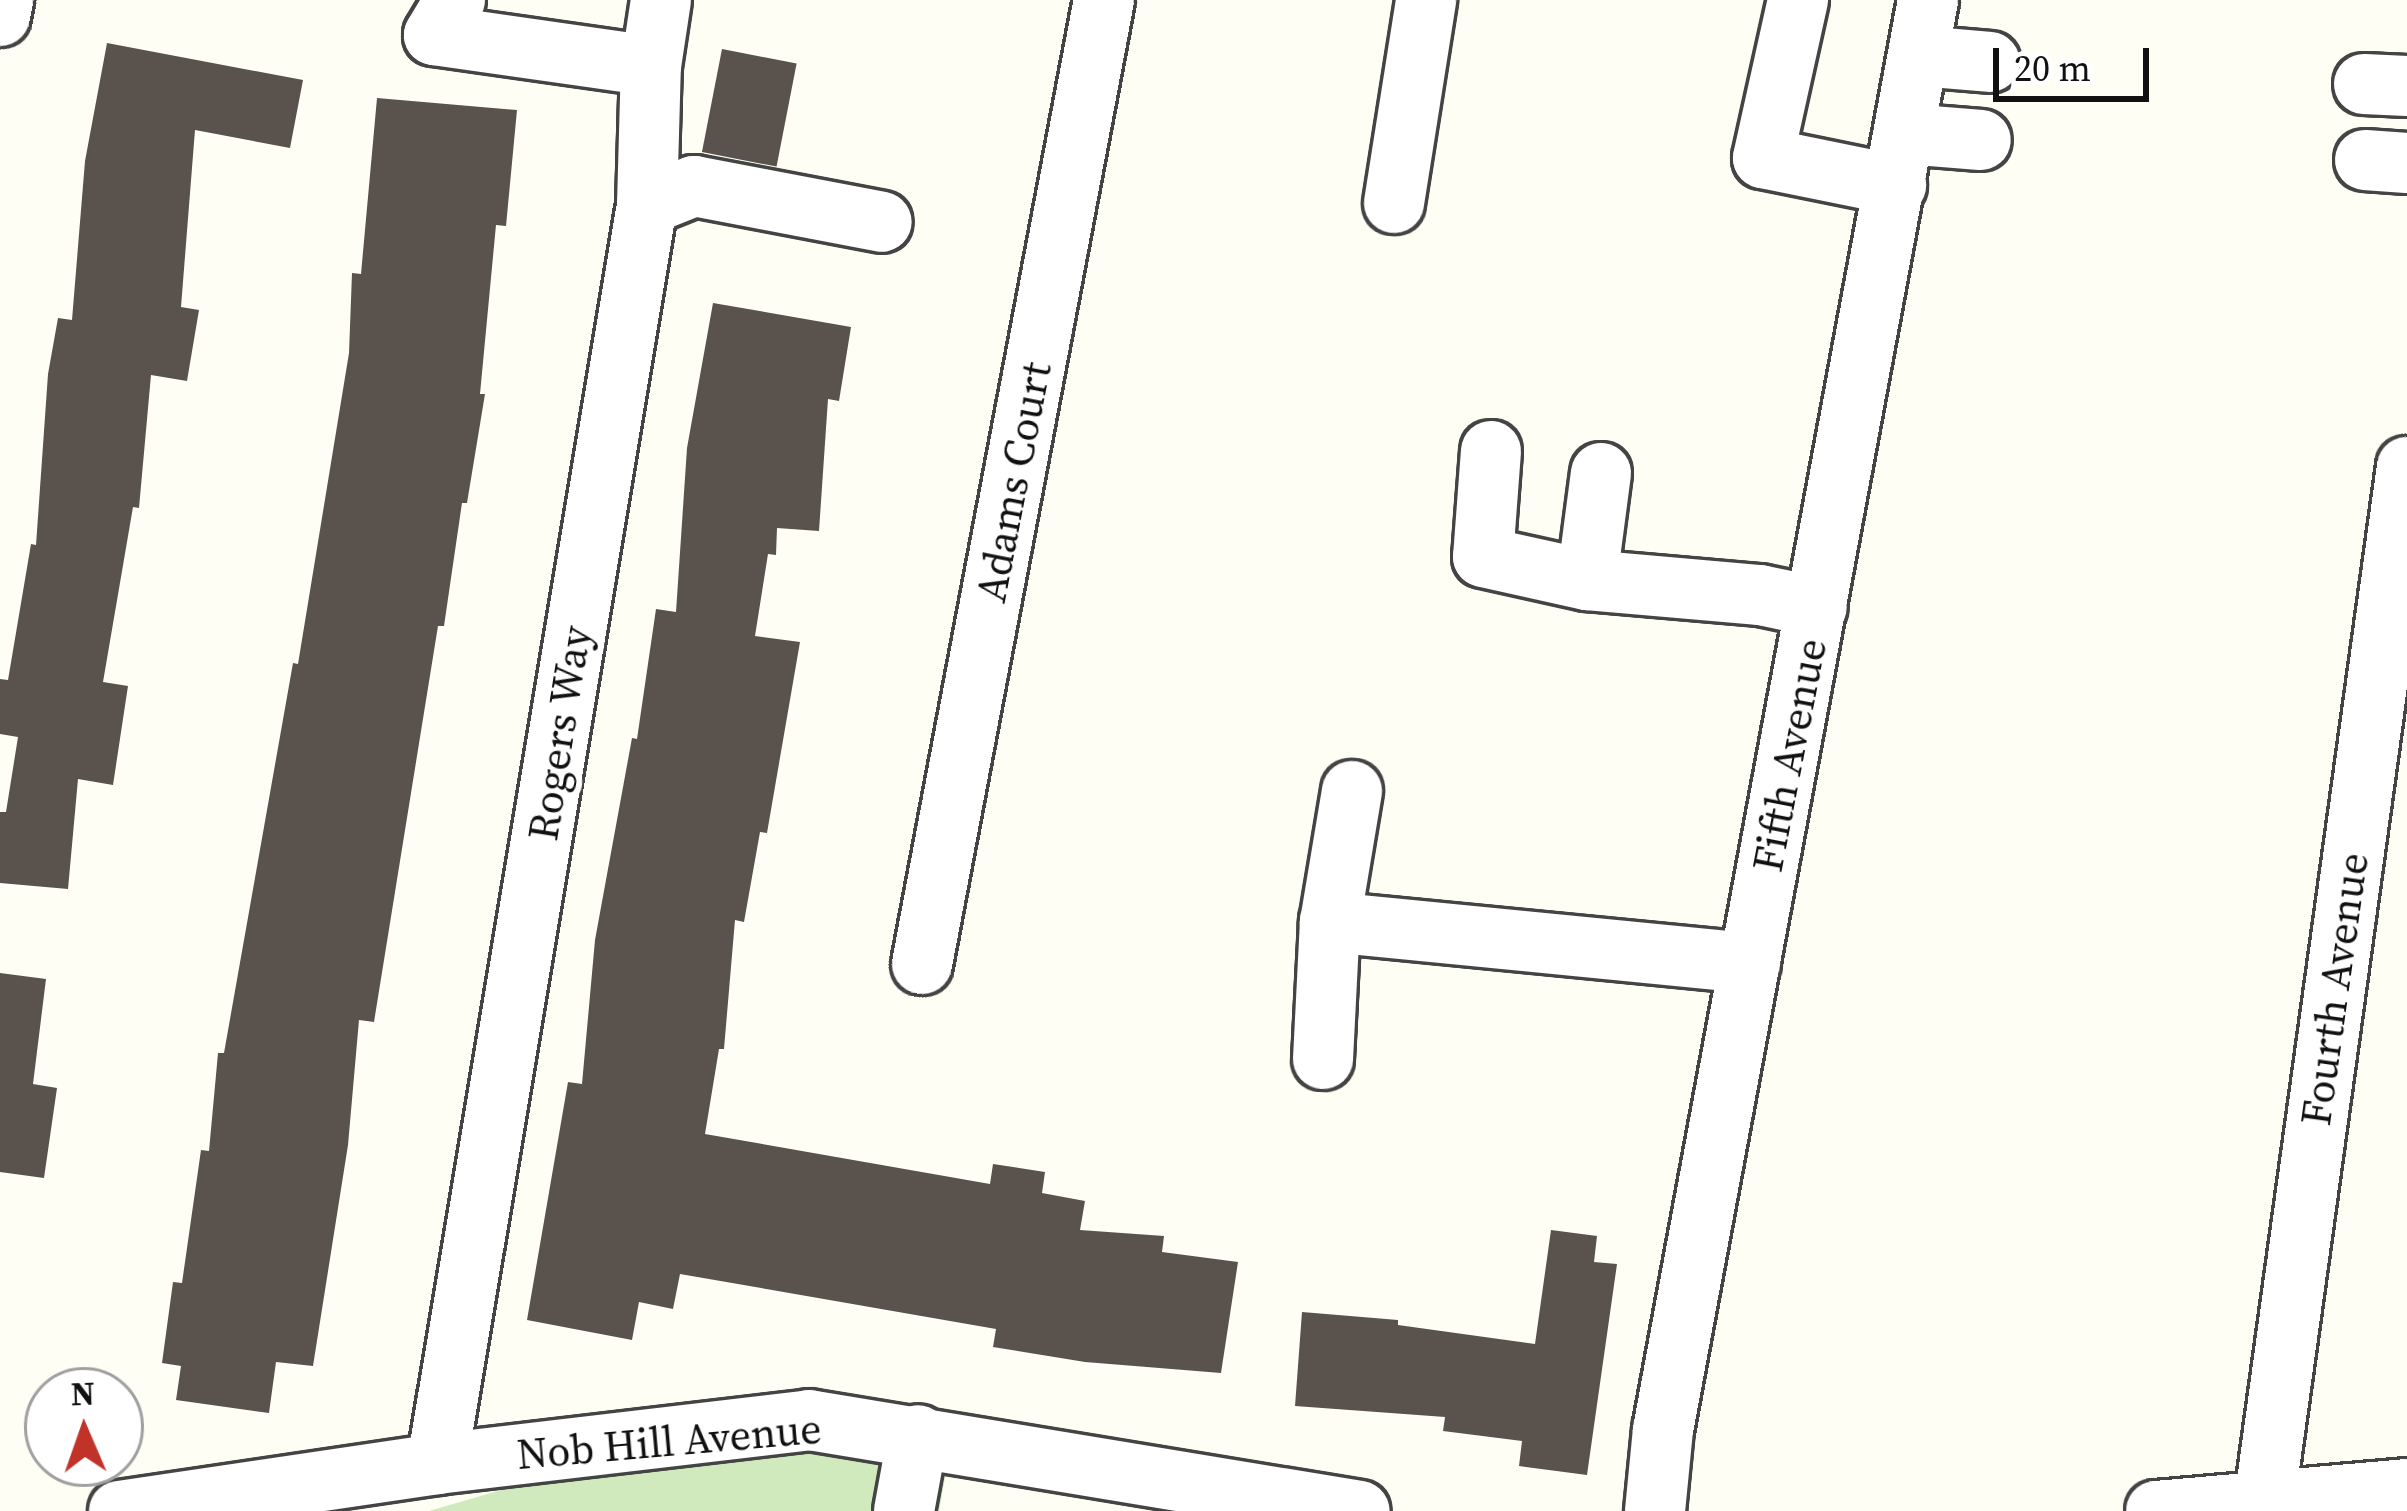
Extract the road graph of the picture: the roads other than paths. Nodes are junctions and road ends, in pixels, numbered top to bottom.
1 (3, 0) edge
2 (454, 0) edge
3 (662, 0) edge
4 (1104, 0) edge
5 (1426, 0) edge
6 (1798, 0) edge
7 (0, 16) edge
8 (1924, 28) edge
9 (1990, 62) dead end
10 (651, 66) junction
11 (1981, 140) dead end
12 (1901, 160) junction
13 (1394, 203) dead end
14 (646, 205) junction
15 (881, 223) dead end
16 (1491, 451) dead end
17 (2407, 467) edge
18 (1601, 473) dead end
19 (1586, 580) junction
20 (1817, 607) junction
21 (1352, 791) dead end
22 (1330, 922) junction
23 (1750, 963) junction
24 (922, 964) dead end
25 (1323, 1059) dead end
26 (918, 1435) junction
27 (437, 1464) junction
28 (2407, 1489) edge
29 (2263, 1507) edge
30 (119, 1511) edge
31 (904, 1511) edge
32 (1360, 1511) edge
33 (1655, 1511) edge
34 (2156, 1511) edge

1 - 7 street
2 - 10 street
3 - 10 street, Rogers Way
4 - 24 street, Adams Court
5 - 13 street
6 - 12 street
8 - 9 street
8 - 12 street, Fifth Avenue
10 - 14 street, Rogers Way
11 - 12 street
12 - 20 street, Fifth Avenue
14 - 15 street
14 - 27 street, Rogers Way
16 - 19 street
17 - 29 street, Fourth Avenue
18 - 19 street
19 - 20 street
20 - 23 street, Fifth Avenue
21 - 22 street
22 - 23 street
22 - 25 street
23 - 33 street, Fifth Avenue
26 - 27 street, Nob Hill Avenue
26 - 31 street
26 - 32 street, Nob Hill Avenue
27 - 30 street, Nob Hill Avenue
28 - 29 street
29 - 34 street

